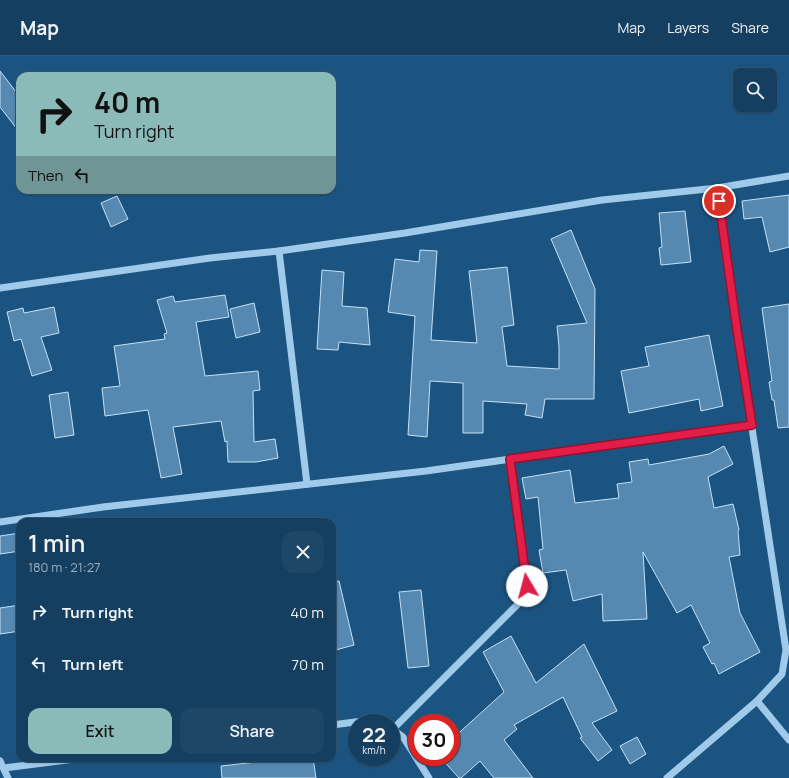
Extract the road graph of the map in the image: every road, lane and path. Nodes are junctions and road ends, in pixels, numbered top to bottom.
1 (789, 176) edge
2 (717, 188) junction
3 (279, 251) junction
4 (0, 288) edge
5 (752, 425) junction
6 (510, 459) junction
7 (307, 484) junction
8 (27, 518) edge
9 (16, 520) edge
10 (0, 522) edge
11 (757, 701) junction
12 (400, 720) edge
13 (348, 723) edge
14 (336, 725) edge
15 (400, 735) edge
16 (789, 740) edge
17 (0, 761) edge
18 (51, 762) edge
19 (4, 768) junction
20 (8, 778) edge
21 (429, 778) edge
22 (667, 778) edge

1 - 2 street
2 - 3 street
2 - 5 street
3 - 4 street
3 - 7 street
5 - 6 street
5 - 11 street
6 - 7 street
6 - 12 street
7 - 8 street
9 - 10 street
11 - 16 street
11 - 22 street
13 - 14 street
15 - 21 street
17 - 19 street
18 - 19 street
19 - 20 street

